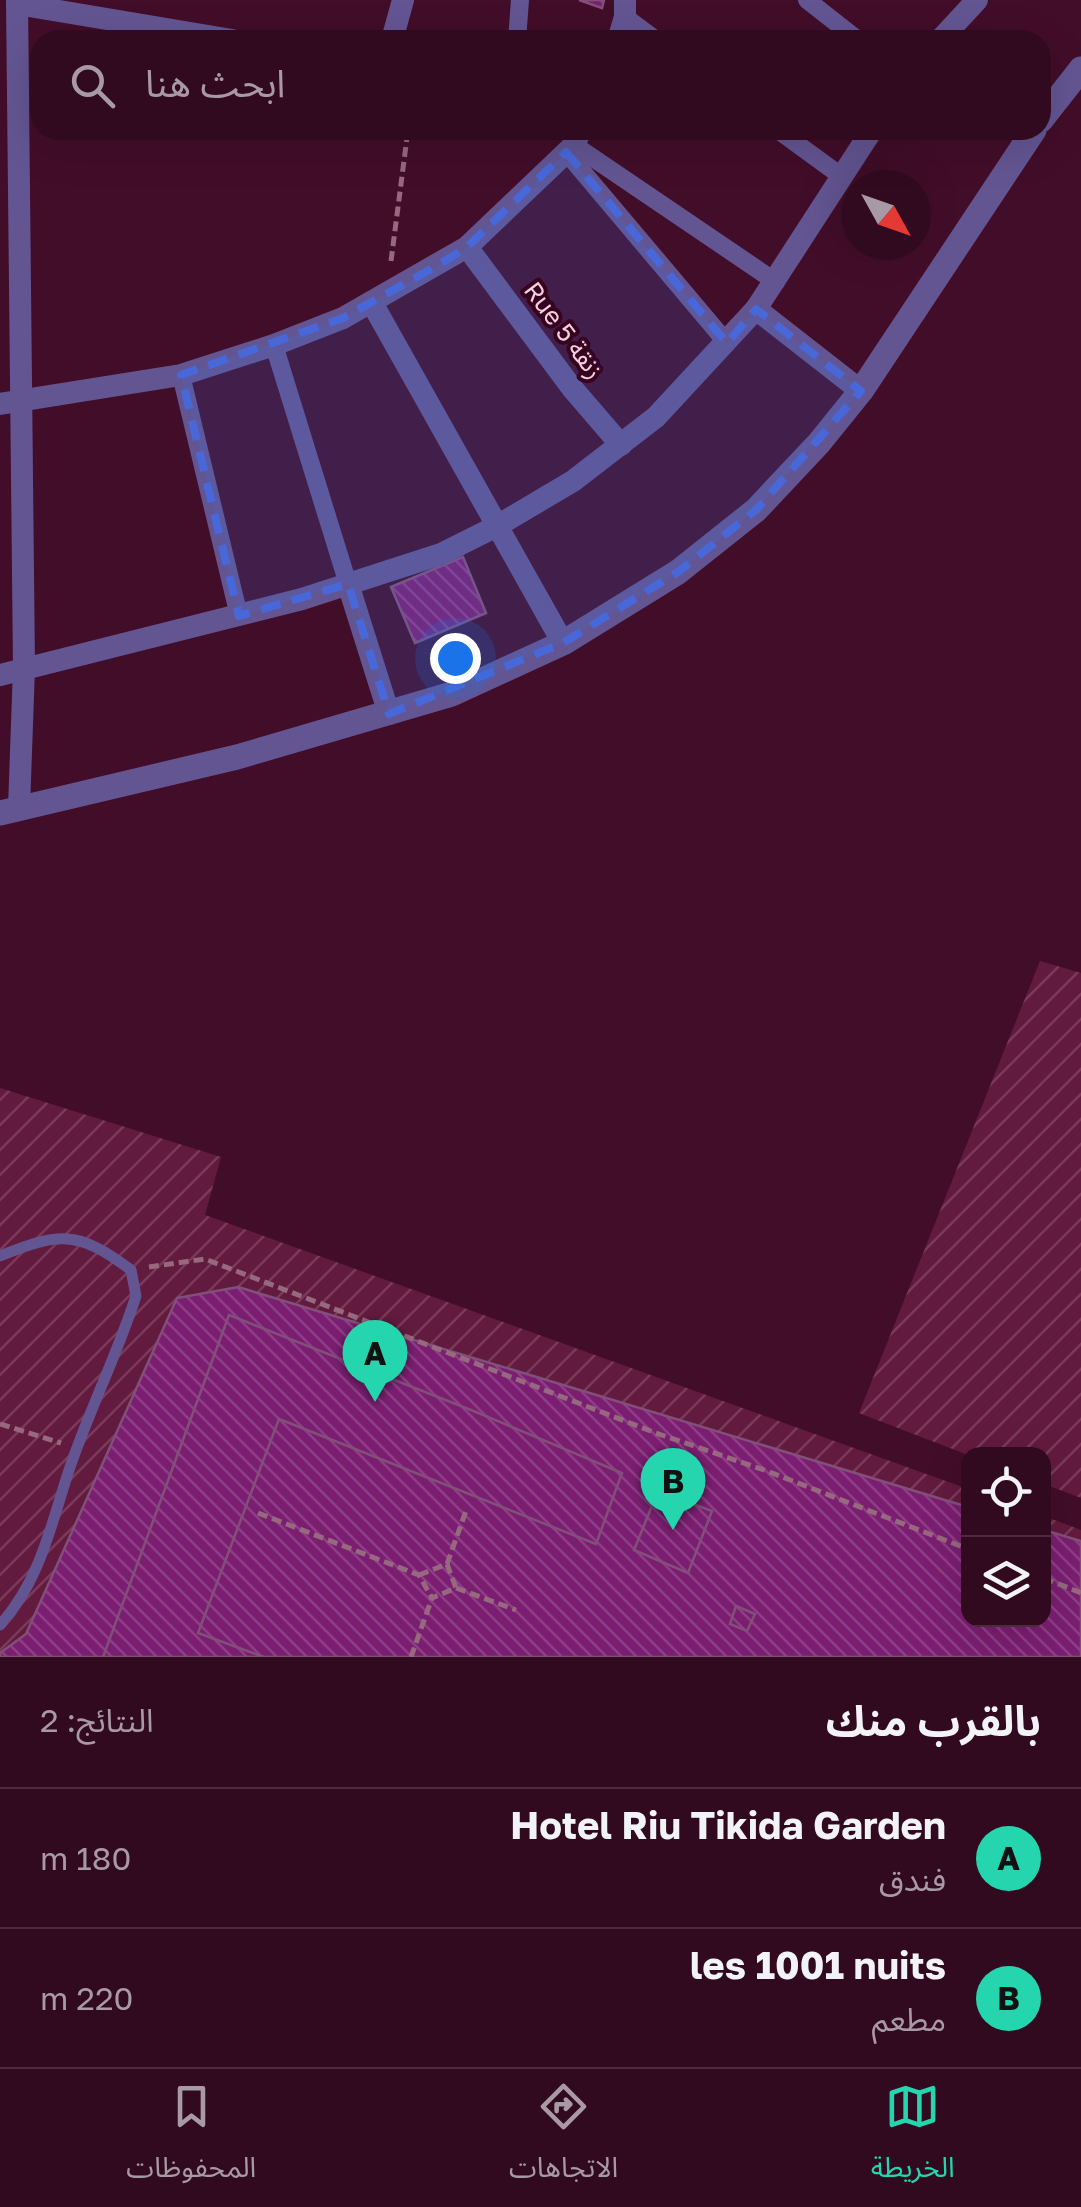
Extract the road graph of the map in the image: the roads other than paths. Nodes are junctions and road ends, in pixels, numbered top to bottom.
1 (403, 0) edge
2 (520, 0) edge
3 (807, 0) edge
4 (975, 1) edge
5 (17, 2) edge
6 (175, 30) edge
7 (395, 30) edge
8 (518, 30) edge
9 (845, 30) edge
10 (949, 30) edge
11 (8, 57) edge
12 (1081, 69) edge
13 (1051, 107) edge
14 (792, 140) edge
15 (865, 140) edge
16 (1027, 140) edge
17 (573, 142) edge
18 (845, 170) edge
19 (841, 176) joint
20 (467, 247) junction
21 (776, 282) junction
22 (379, 299) junction
23 (756, 309) junction
24 (727, 343) junction
25 (274, 345) junction
26 (182, 375) junction
27 (861, 391) junction
28 (10, 402) edge
29 (621, 445) junction
30 (497, 526) junction
31 (348, 584) junction
32 (239, 616) junction
33 (564, 643) junction
34 (24, 668) junction
35 (0, 674) edge
36 (389, 714) junction
37 (9, 811) edge
38 (0, 1256) edge
39 (0, 1625) edge

1 - 7 street
2 - 8 street
3 - 9 street
4 - 10 street
5 - 6 street
5 - 11 street
11 - 28 street
12 - 13 street
14 - 19 street
15 - 18 street
16 - 27 street
17 - 20 street
17 - 21 street
17 - 24 street
19 - 21 street
20 - 22 street
20 - 29 street, Rue 5 زنقة
21 - 23 street
22 - 25 street
22 - 30 street
23 - 24 street
23 - 27 street
24 - 29 street
25 - 26 street
25 - 31 street
26 - 28 street
26 - 32 street
27 - 33 street
28 - 34 street
29 - 30 street
30 - 31 street
30 - 33 street
31 - 32 street
31 - 36 street
32 - 34 street
33 - 36 street
34 - 35 street
34 - 37 street
36 - 37 street
38 - 39 lane

